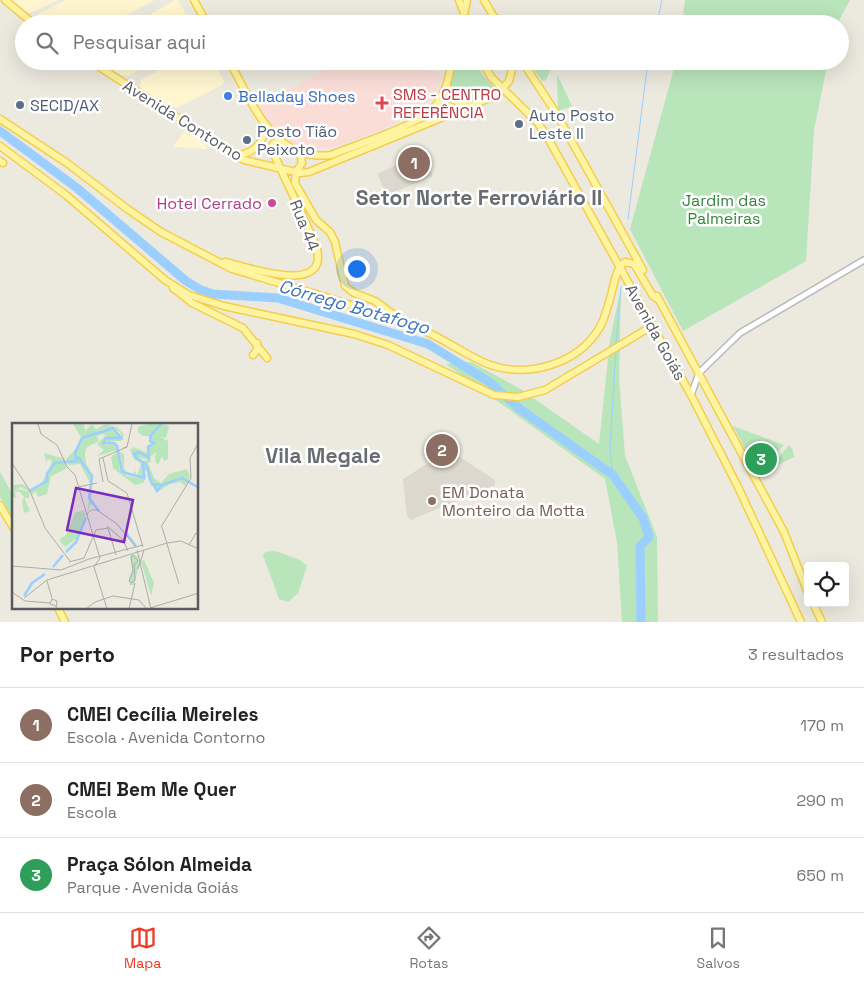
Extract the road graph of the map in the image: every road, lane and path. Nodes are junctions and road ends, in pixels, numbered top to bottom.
1 (5, 0) edge
2 (194, 0) edge
3 (459, 0) edge
4 (467, 0) edge
5 (484, 0) edge
6 (464, 14) joint
7 (23, 15) edge
8 (202, 15) edge
9 (493, 15) edge
10 (104, 70) edge
11 (234, 70) edge
12 (450, 70) edge
13 (488, 70) edge
14 (512, 70) edge
15 (528, 70) edge
16 (447, 85) junction
17 (502, 90) junction
18 (437, 104) junction
19 (469, 107) junction
20 (448, 116) junction
21 (0, 120) edge
22 (266, 126) junction
23 (282, 143) junction
24 (260, 145) junction
25 (0, 146) edge
26 (271, 148) junction
27 (300, 152) junction
28 (237, 156) junction
29 (280, 167) junction
30 (296, 172) junction
31 (212, 259) junction
32 (864, 260) edge
33 (620, 266) junction
34 (165, 280) junction
35 (659, 300) junction
36 (404, 322) junction
37 (652, 326) junction
38 (257, 343) junction
39 (253, 355) dead end
40 (267, 358) dead end
41 (699, 373) junction
42 (691, 395) junction
43 (0, 504) edge
44 (12, 525) edge
45 (804, 583) edge
46 (815, 607) edge
47 (59, 610) edge
48 (65, 622) edge
49 (801, 622) edge
50 (822, 622) edge

1 - 7 main road
2 - 8 main road
3 - 6 main road
4 - 6 main road
5 - 9 main road
10 - 28 main road, Avenida Contorno
11 - 22 main road
12 - 16 main road
13 - 17 main road, Avenida Goiás
14 - 17 main road
15 - 35 main road, Avenida Goiás
16 - 18 main road
16 - 19 main road
17 - 19 main road, Avenida Contorno
17 - 33 main road, Avenida Goiás
18 - 20 main road
18 - 27 main road
19 - 20 main road, Avenida Contorno
20 - 30 main road, Avenida Contorno
21 - 31 main road
22 - 23 main road
22 - 24 main road
23 - 26 main road
23 - 27 main road
24 - 26 main road
24 - 28 main road
25 - 34 main road
26 - 29 main road, Rua 44
27 - 30 main road, Rua 44
28 - 29 main road, Avenida Contorno
29 - 30 main road, Avenida Contorno
29 - 31 main road, Rua 44
30 - 36 main road, Rua 44
31 - 36 main road
32 - 41 street
33 - 35 main road
33 - 36 main road
33 - 37 main road, Avenida Goiás
34 - 37 main road
34 - 38 main road
35 - 41 main road, Avenida Goiás
37 - 42 main road, Avenida Goiás
38 - 39 main road
38 - 40 main road
41 - 42 street
41 - 45 main road, Avenida Goiás
42 - 49 main road, Avenida Goiás
43 - 44 main road
46 - 50 main road
47 - 48 main road

